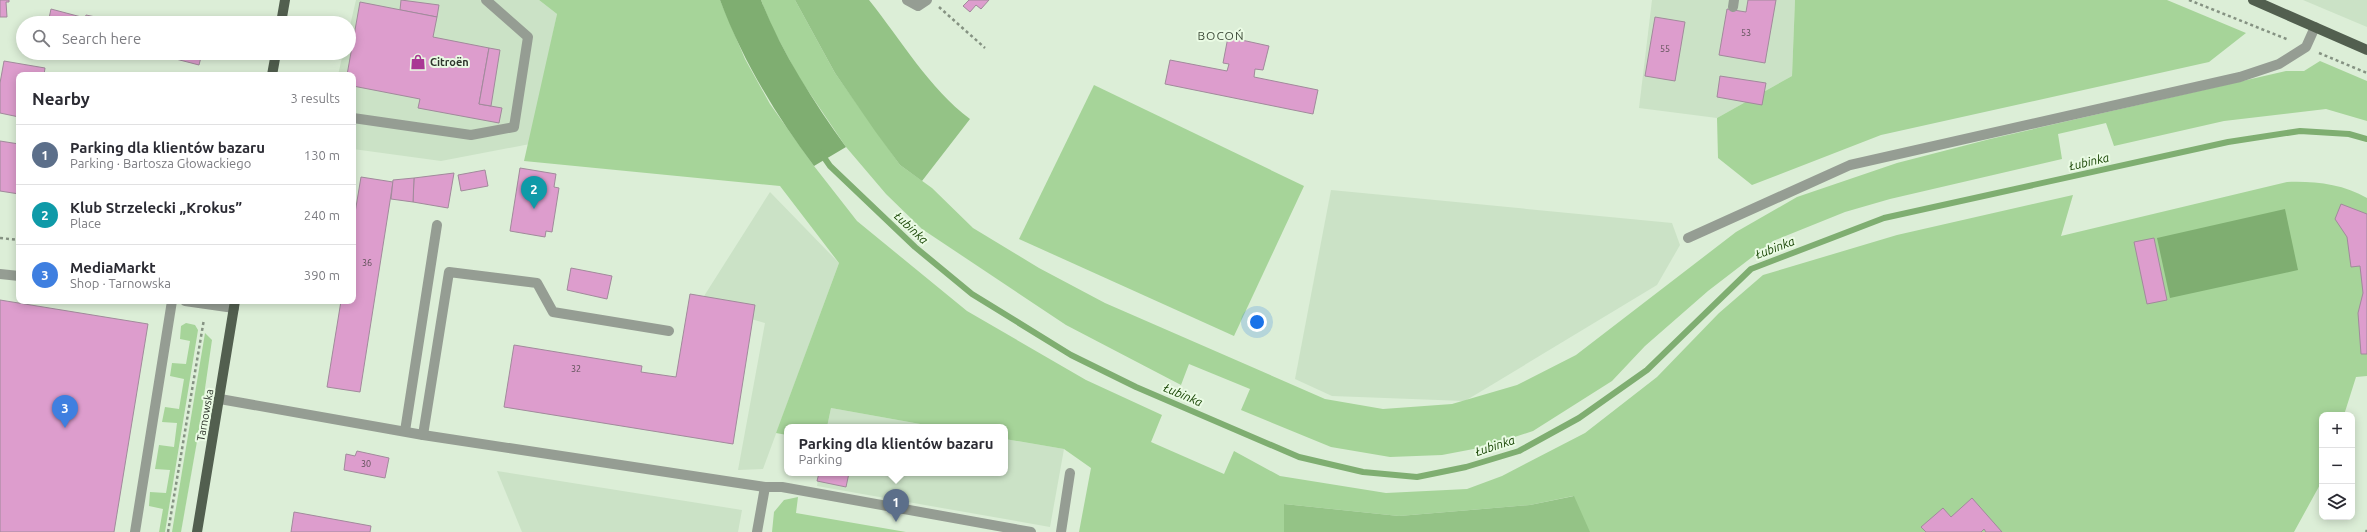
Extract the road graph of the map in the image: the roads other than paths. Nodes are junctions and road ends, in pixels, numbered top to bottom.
1 (285, 0) edge
2 (486, 0) edge
3 (907, 0) edge
4 (927, 0) edge
5 (2253, 0) edge
6 (282, 16) edge
7 (2315, 27) junction
8 (2367, 50) edge
9 (275, 60) edge
10 (273, 72) edge
11 (356, 118) edge
12 (437, 225) dead end
13 (1688, 238) dead end
14 (0, 274) edge
15 (16, 276) edge
16 (172, 304) edge
17 (207, 304) edge
18 (235, 305) edge
19 (670, 331) dead end
20 (220, 399) junction
21 (405, 431) junction
22 (423, 434) junction
23 (1070, 473) dead end
24 (765, 487) junction
25 (135, 532) edge
26 (197, 532) edge
27 (757, 532) edge
28 (1031, 532) edge
29 (1061, 532) edge

1 - 6 main road
2 - 11 street
3 - 4 street
5 - 7 main road
7 - 8 main road
7 - 13 street
9 - 10 main road
12 - 21 street
14 - 15 street
16 - 25 street
17 - 18 street
18 - 20 main road, Tarnowska
19 - 22 street
20 - 21 street
20 - 26 main road, Tarnowska
21 - 22 street
22 - 24 street
23 - 29 street
24 - 27 street
24 - 28 street

